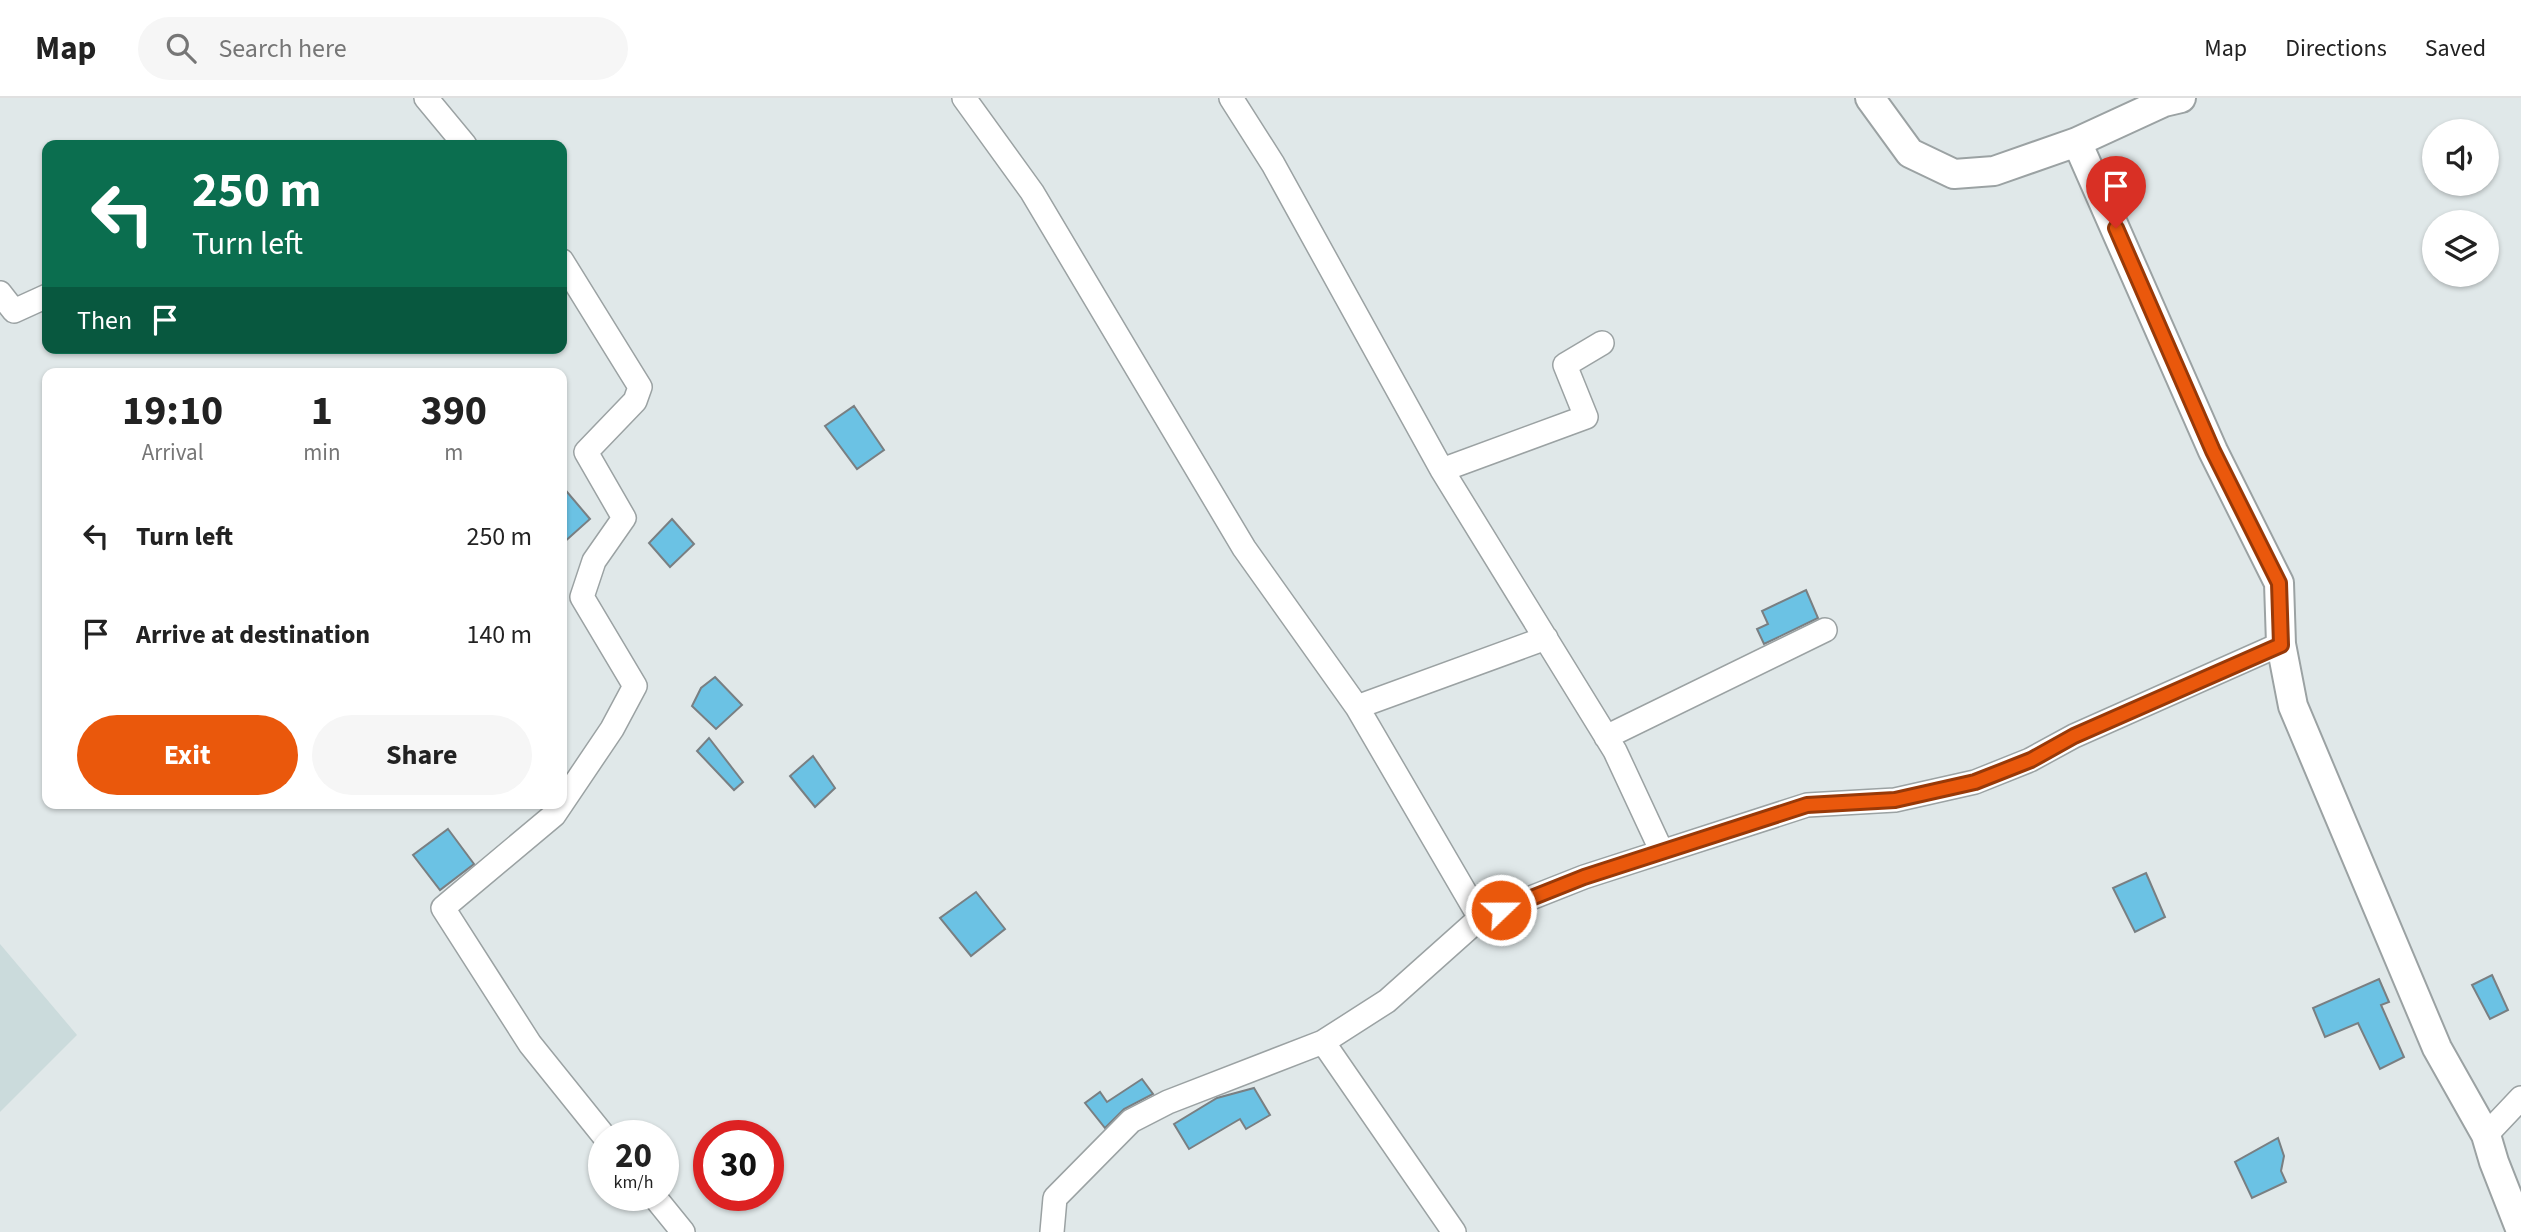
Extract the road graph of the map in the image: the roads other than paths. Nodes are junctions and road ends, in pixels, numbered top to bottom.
1 (426, 98) edge
2 (964, 98) edge
3 (1231, 98) edge
4 (1870, 98) edge
5 (2181, 98) edge
6 (461, 140) edge
7 (2077, 142) junction
8 (567, 269) edge
9 (0, 293) edge
10 (42, 298) edge
11 (1602, 343) dead end
12 (1442, 470) junction
13 (1825, 630) dead end
14 (1546, 639) junction
15 (2281, 645) junction
16 (1357, 707) junction
17 (1606, 737) junction
18 (567, 796) edge
19 (558, 809) edge
20 (1662, 852) junction
21 (1480, 918) junction
22 (1324, 1042) junction
23 (2521, 1098) edge
24 (591, 1120) edge
25 (2486, 1135) junction
26 (666, 1211) edge
27 (2521, 1231) edge
28 (683, 1232) edge
29 (1052, 1232) edge
30 (1454, 1232) edge

1 - 6 street
2 - 16 street
3 - 12 street
4 - 7 street
5 - 7 street
7 - 15 street
8 - 18 street
9 - 10 street
11 - 12 street
12 - 14 street
13 - 17 street
14 - 16 street
14 - 17 street
15 - 20 street
15 - 25 street
16 - 21 street
17 - 20 street
19 - 24 street
20 - 21 street
21 - 22 street
22 - 29 street
22 - 30 street
23 - 25 street
25 - 27 street
26 - 28 street

